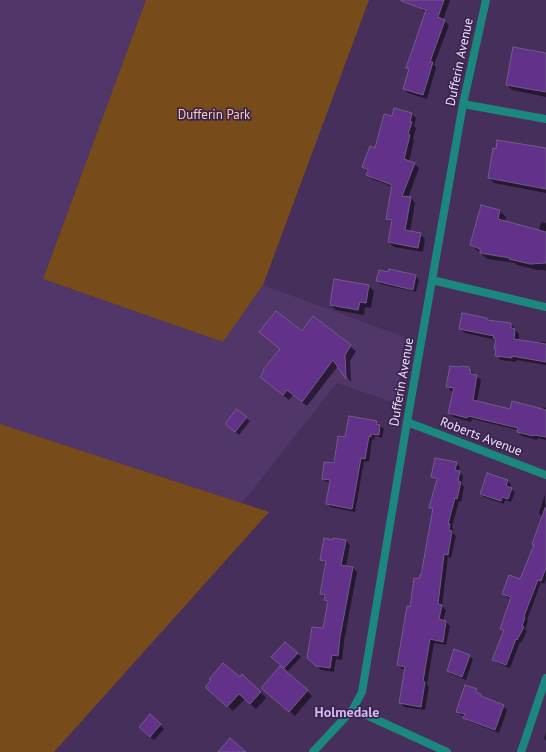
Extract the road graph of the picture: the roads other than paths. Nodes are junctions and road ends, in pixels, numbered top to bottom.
1 (486, 0) edge
2 (463, 104) junction
3 (546, 119) edge
4 (432, 280) junction
5 (546, 307) edge
6 (407, 422) junction
7 (546, 475) edge
8 (546, 678) edge
9 (353, 710) junction
10 (313, 752) edge
11 (447, 752) edge
12 (521, 752) edge

1 - 2 street, Dufferin Avenue
2 - 3 street
2 - 4 street, Dufferin Avenue
4 - 5 street
4 - 6 street, Dufferin Avenue
6 - 7 street, Roberts Avenue
6 - 9 street, Dufferin Avenue
8 - 12 street
9 - 10 street, Dufferin Avenue
9 - 11 street

